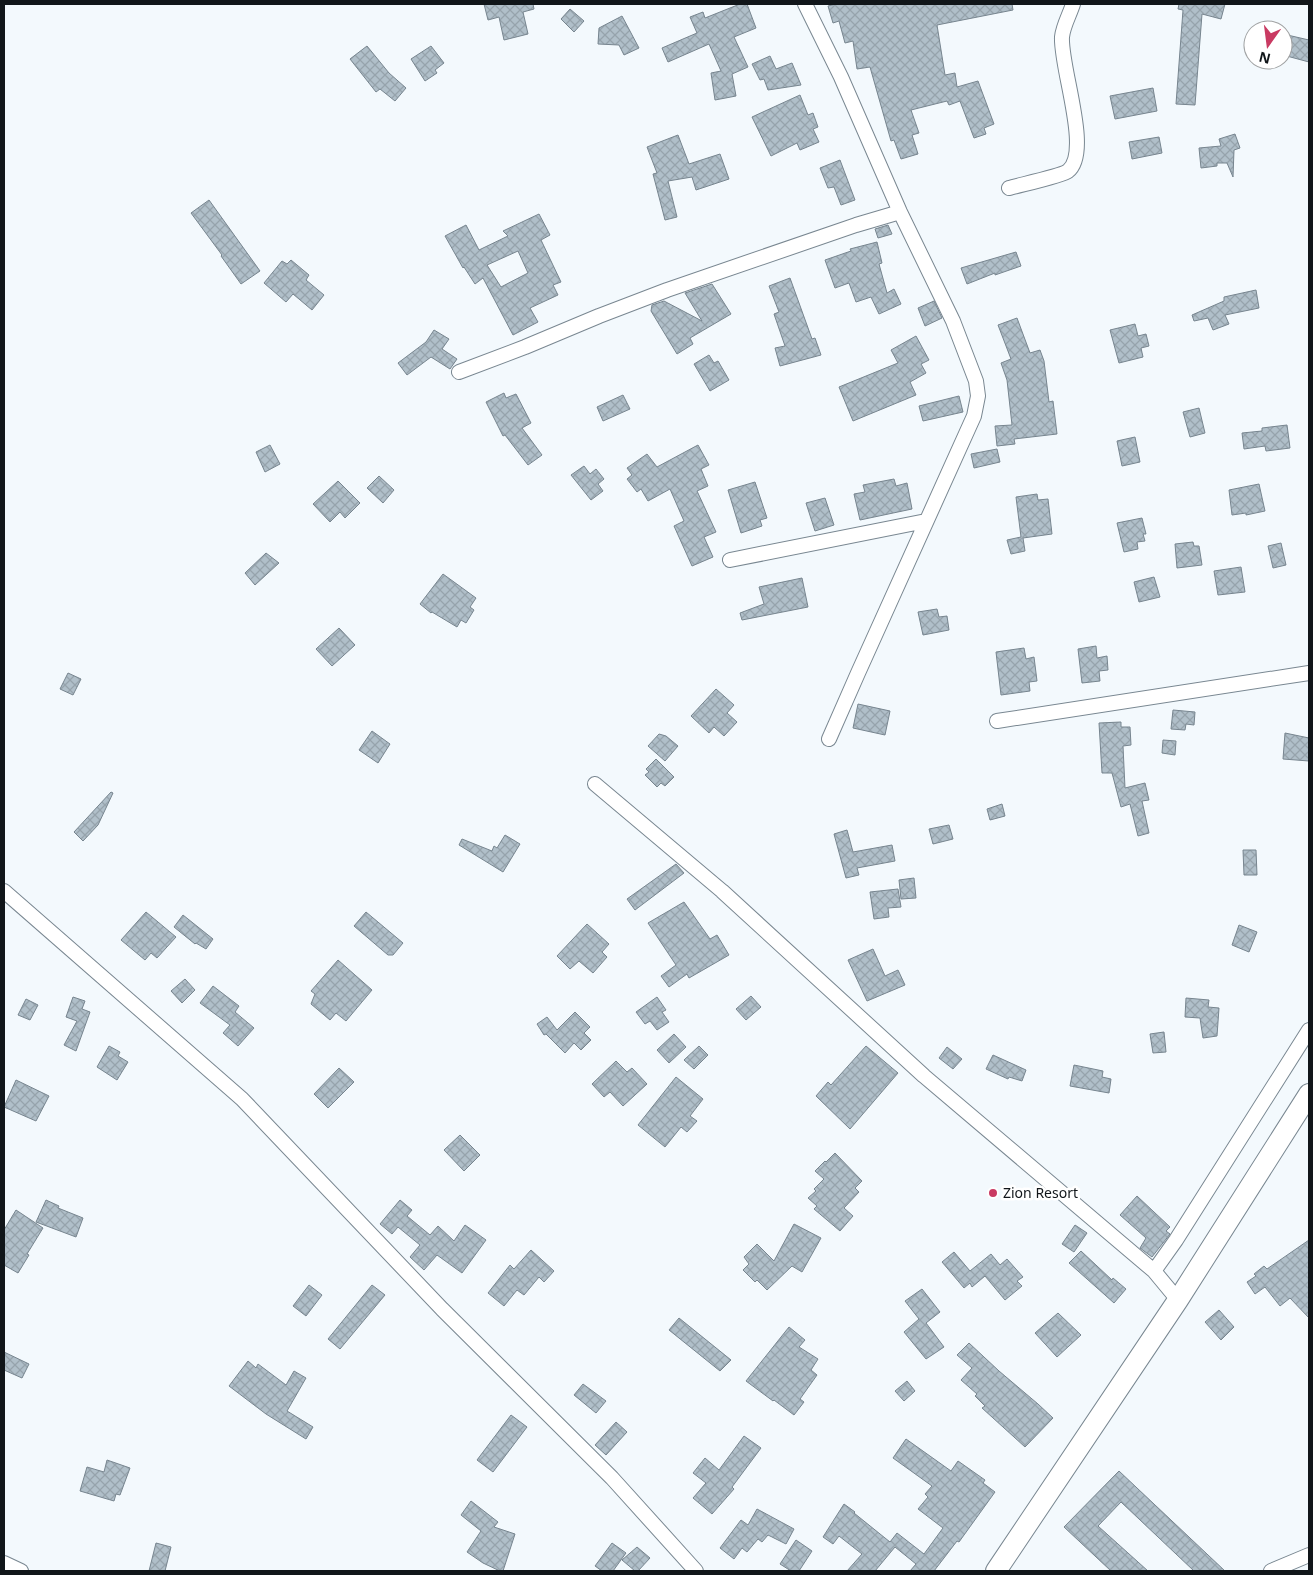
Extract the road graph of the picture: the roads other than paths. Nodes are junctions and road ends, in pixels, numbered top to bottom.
1 (805, 4) edge
2 (1073, 4) edge
3 (1009, 188) dead end
4 (900, 212) junction
5 (459, 372) dead end
6 (926, 521) junction
7 (730, 560) dead end
8 (1309, 673) edge
9 (997, 721) dead end
10 (829, 739) dead end
11 (595, 784) dead end
12 (4, 891) edge
13 (1309, 1030) edge
14 (1309, 1094) edge
15 (1154, 1271) junction
16 (1178, 1300) junction
17 (1309, 1555) edge
18 (4, 1563) edge
19 (21, 1571) edge
20 (696, 1571) edge
21 (996, 1571) edge
22 (1271, 1571) edge

1 - 4 street
2 - 3 street
4 - 5 street
4 - 6 street
6 - 7 street
6 - 10 street
8 - 9 street
11 - 15 street
12 - 20 street
13 - 15 street
14 - 16 street
15 - 16 street
16 - 21 street
17 - 22 street
18 - 19 street

